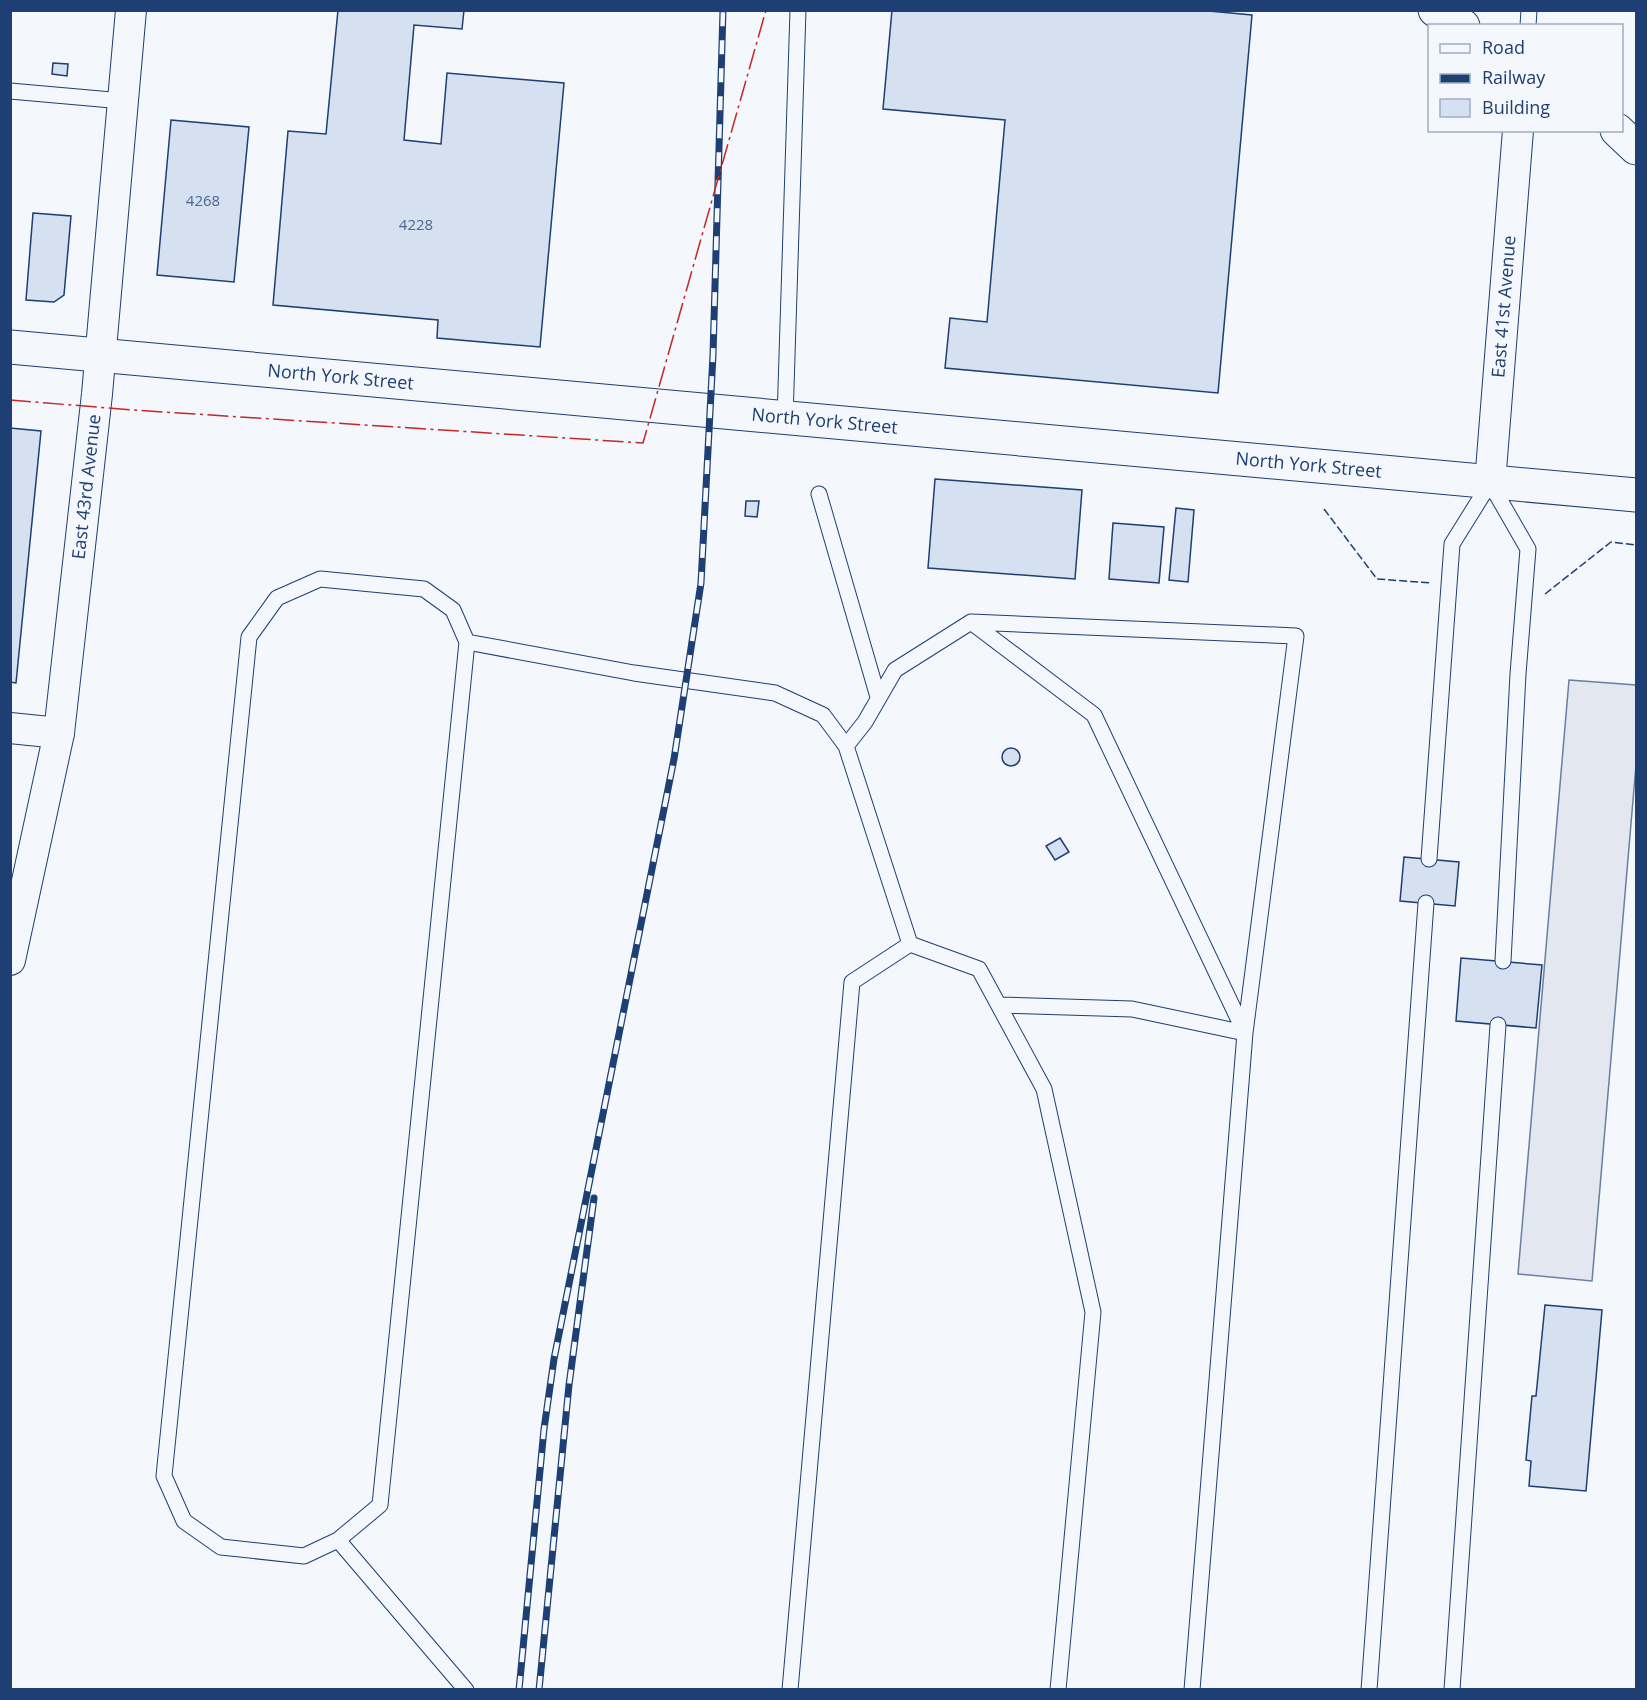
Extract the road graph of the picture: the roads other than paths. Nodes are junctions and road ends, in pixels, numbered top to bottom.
1 (131, 10) edge
2 (798, 10) edge
3 (1435, 10) edge
4 (1460, 24) edge
5 (10, 91) edge
6 (123, 101) junction
7 (1518, 132) edge
8 (1619, 132) edge
9 (1636, 148) edge
10 (10, 347) edge
11 (100, 355) junction
12 (785, 419) junction
13 (1490, 483) junction
14 (819, 494) dead end
15 (1636, 495) edge
16 (971, 622) junction
17 (467, 642) junction
18 (878, 698) junction
19 (10, 728) edge
20 (59, 733) junction
21 (846, 746) junction
22 (1429, 859) dead end
23 (1426, 903) dead end
24 (910, 944) junction
25 (10, 960) edge
26 (1503, 961) dead end
27 (999, 1005) junction
28 (1498, 1025) dead end
29 (1245, 1033) junction
30 (338, 1540) junction
31 (466, 1689) edge
32 (790, 1689) edge
33 (1058, 1689) edge
34 (1192, 1689) edge
35 (1369, 1689) edge
36 (1452, 1689) edge

1 - 6 street, East 43rd Avenue
2 - 12 lane
3 - 4 main road
5 - 6 lane
6 - 11 street, East 43rd Avenue
7 - 13 street, East 41st Avenue
8 - 9 main road
10 - 11 main road, North York Street
11 - 12 main road, North York Street
11 - 20 street, East 43rd Avenue
12 - 13 main road, North York Street
13 - 15 main road, North York Street
13 - 22 lane
13 - 26 lane
14 - 18 lane
16 - 18 lane
16 - 29 lane
16 - 29 lane
17 - 21 lane
17 - 30 lane
17 - 30 lane
18 - 21 lane
19 - 20 street
20 - 25 street, East 43rd Avenue
21 - 24 lane
23 - 35 lane
24 - 27 lane
24 - 32 lane
27 - 29 lane
27 - 33 lane
28 - 36 lane
29 - 34 lane
30 - 31 lane

